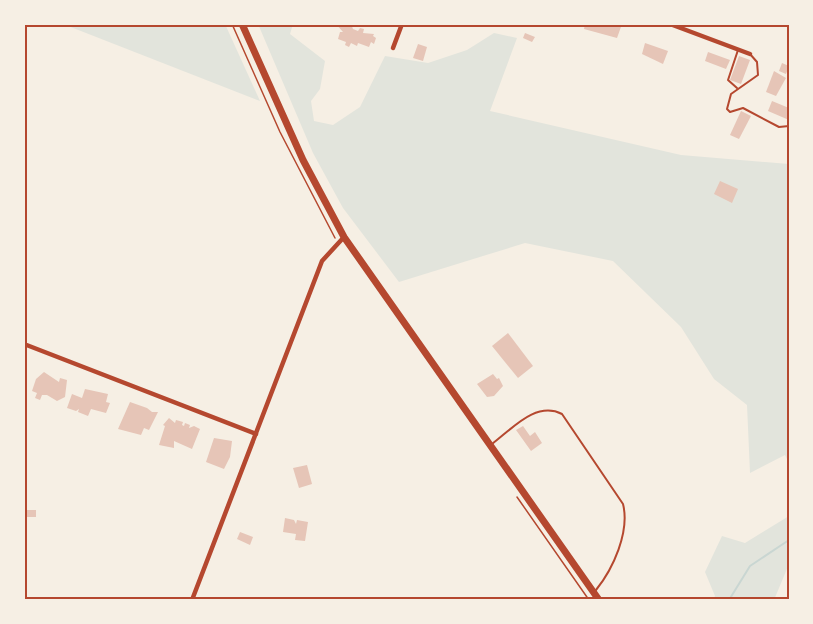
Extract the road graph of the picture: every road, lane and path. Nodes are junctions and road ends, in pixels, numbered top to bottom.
1 (232, 24) edge
2 (242, 24) edge
3 (402, 24) edge
4 (670, 24) edge
5 (393, 48) dead end
6 (738, 50) junction
7 (750, 54) joint
8 (738, 89) junction
9 (789, 126) edge
10 (345, 237) junction
11 (338, 242) junction
12 (24, 344) edge
13 (256, 434) junction
14 (491, 444) junction
15 (594, 593) junction
16 (192, 600) edge
17 (599, 600) edge

1 - 11 path
2 - 10 main road
3 - 5 street
4 - 6 street
6 - 7 street
6 - 8 lane
7 - 8 lane
8 - 9 lane
10 - 11 street
10 - 14 main road
11 - 13 street
12 - 13 street
13 - 16 street
14 - 15 main road
14 - 15 lane
15 - 17 main road

